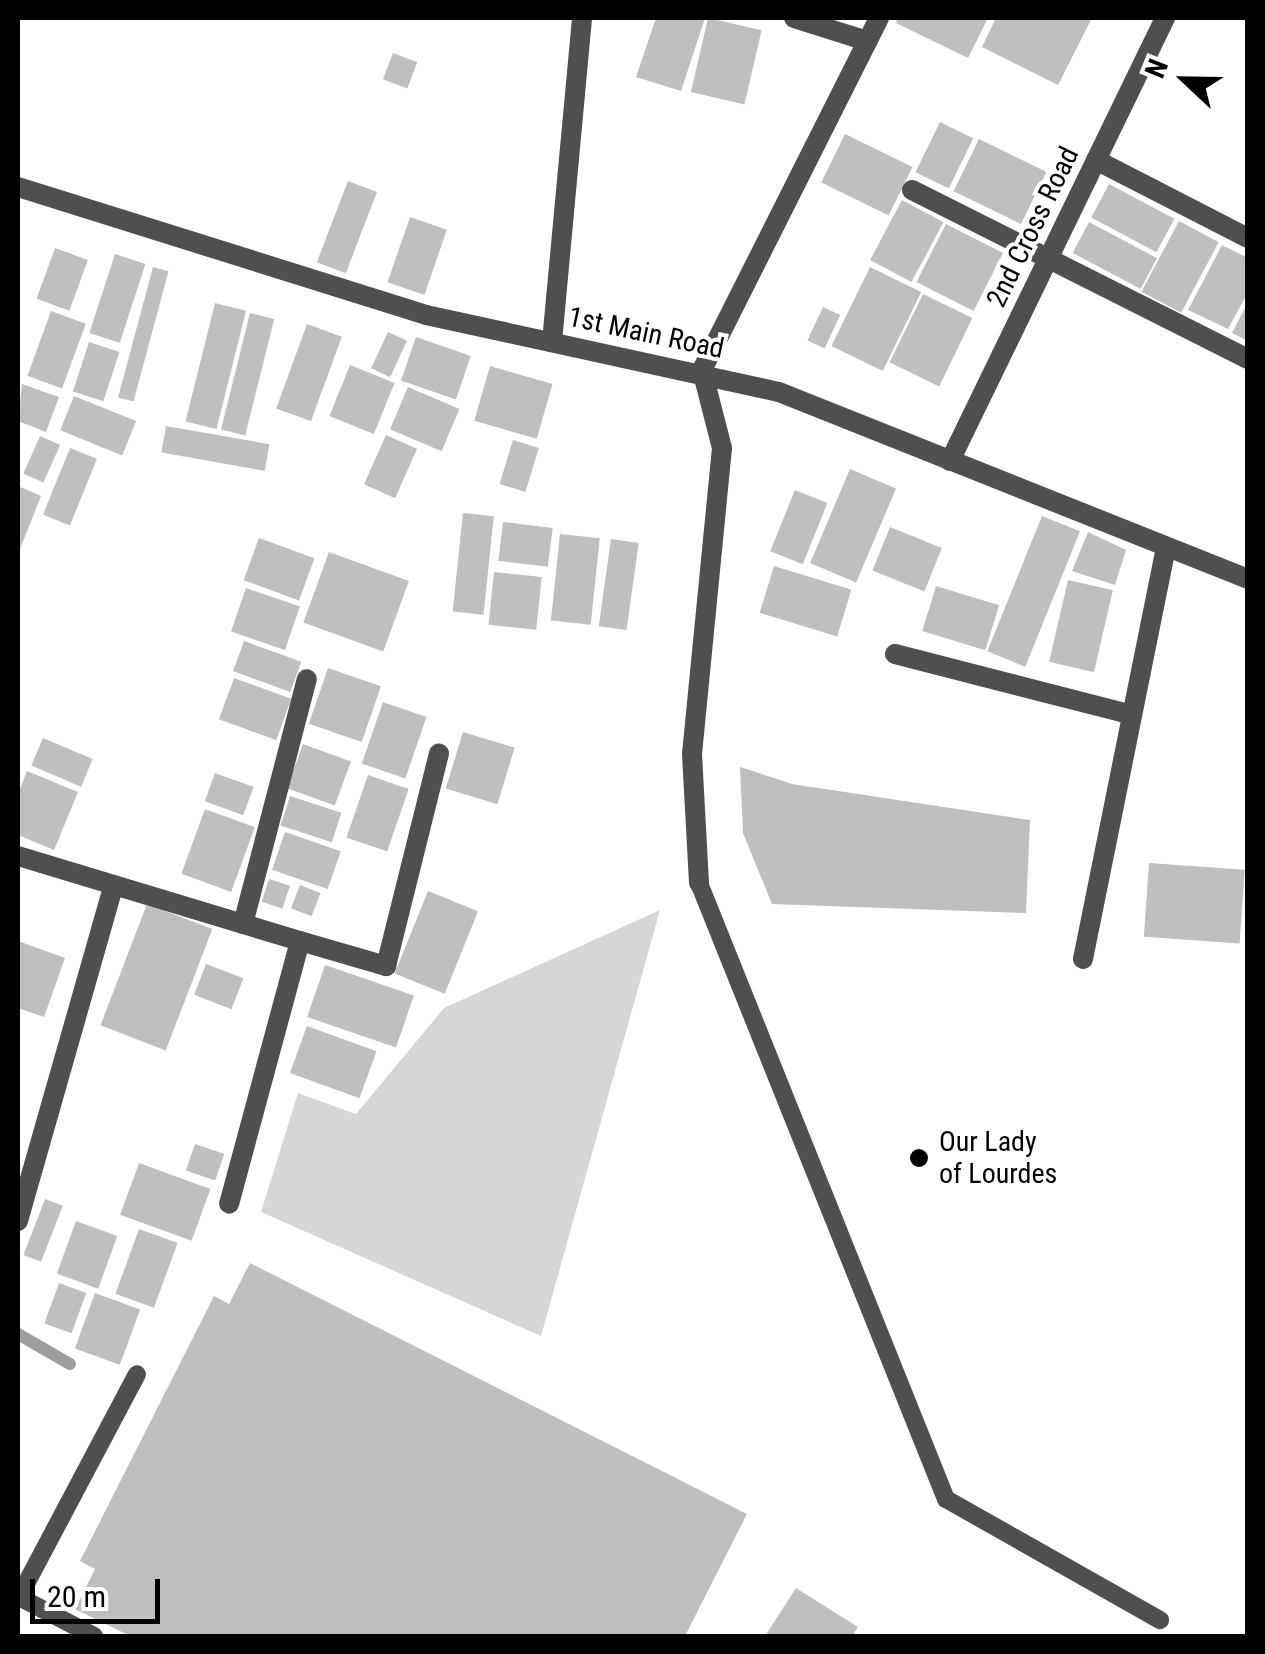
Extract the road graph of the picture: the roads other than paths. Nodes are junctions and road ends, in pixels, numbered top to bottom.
1 (582, 18) edge
2 (794, 18) edge
3 (879, 18) edge
4 (1165, 18) edge
5 (867, 41) junction
6 (1096, 160) junction
7 (18, 187) edge
8 (912, 190) dead end
9 (1248, 238) edge
10 (1048, 258) junction
11 (552, 342) junction
12 (1248, 358) edge
13 (702, 370) junction
14 (950, 461) junction
15 (1166, 548) junction
16 (1248, 579) edge
17 (895, 654) dead end
18 (307, 679) dead end
19 (1128, 714) junction
20 (439, 753) dead end
21 (18, 856) edge
22 (699, 882) joint
23 (114, 885) junction
24 (243, 924) junction
25 (300, 941) junction
26 (1083, 959) dead end
27 (228, 1204) dead end
28 (18, 1221) edge
29 (137, 1374) dead end
30 (1160, 1620) dead end
31 (94, 1636) edge

1 - 11 street
2 - 5 street
3 - 5 street
4 - 6 street, 2nd Cross Road
5 - 13 street
6 - 9 street
6 - 10 street, 2nd Cross Road
7 - 11 street, 1st Main Road
8 - 10 street
10 - 12 street
10 - 14 street, 2nd Cross Road
11 - 13 street, 1st Main Road
13 - 14 street, 1st Main Road
13 - 22 street
14 - 15 street, 1st Main Road
15 - 16 street, 1st Main Road
15 - 19 street
17 - 19 street
18 - 24 street
19 - 26 street
20 - 25 street
21 - 23 street
22 - 30 lane
23 - 24 street
23 - 28 street
24 - 25 street
25 - 27 street
29 - 31 lane

